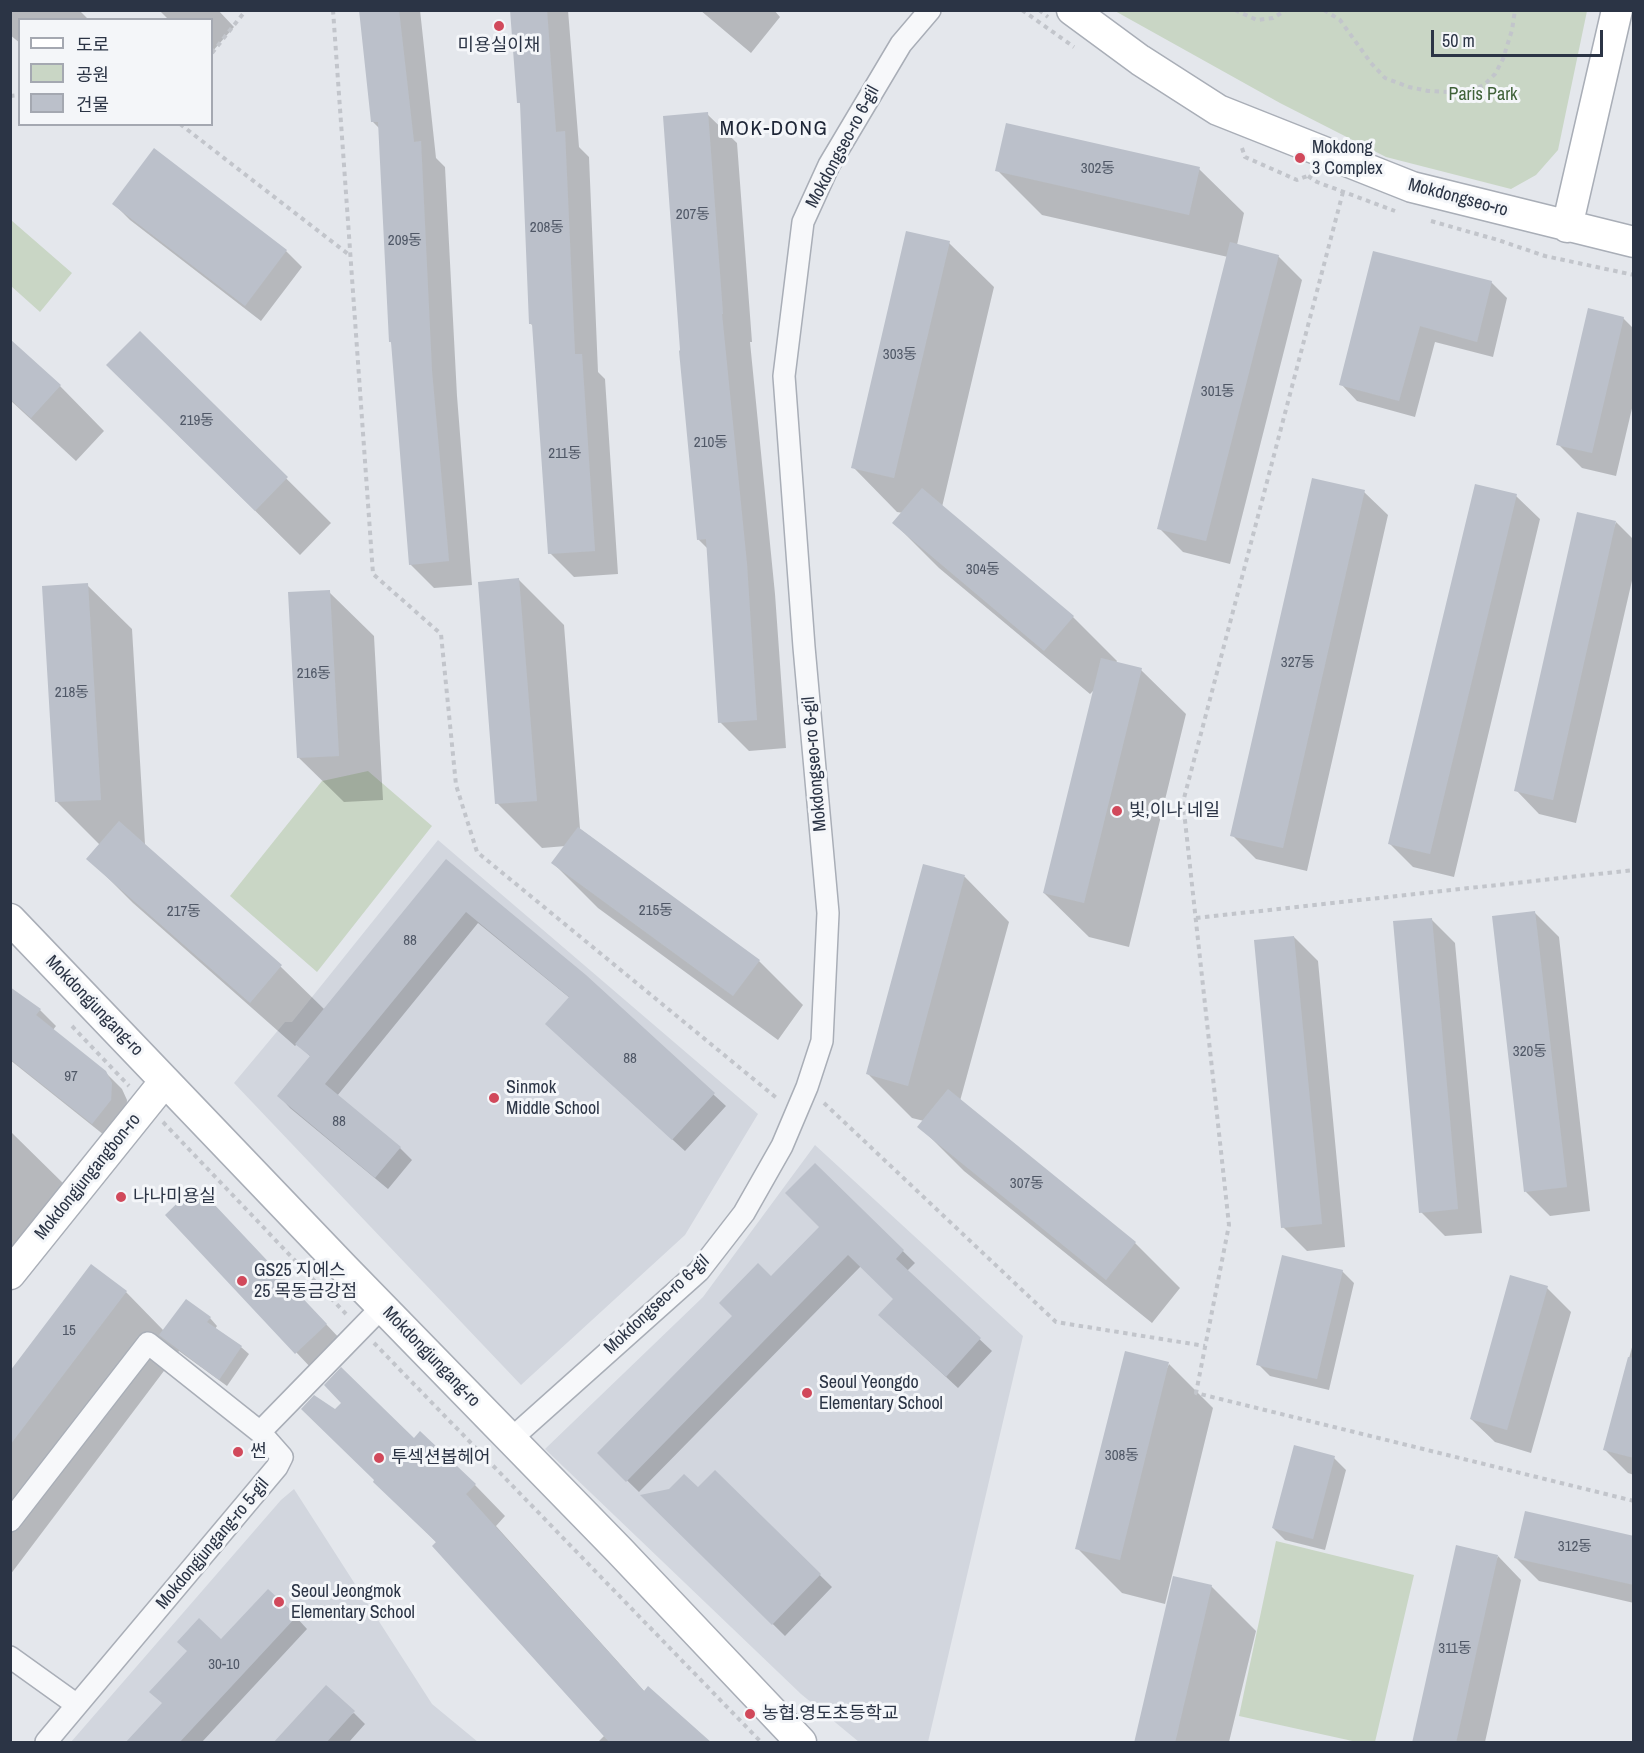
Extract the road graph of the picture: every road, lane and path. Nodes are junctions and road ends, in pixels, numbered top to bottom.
1 (246, 10) edge
2 (333, 10) edge
3 (930, 10) edge
4 (1072, 10) edge
5 (1234, 10) edge
6 (1286, 10) edge
7 (1515, 10) edge
8 (1617, 10) edge
9 (1328, 11) edge
10 (213, 52) edge
11 (183, 126) edge
12 (1343, 192) dead end
13 (1567, 226) junction
14 (1634, 242) edge
15 (349, 255) junction
16 (1634, 870) edge
17 (1196, 918) junction
18 (14, 931) edge
19 (65, 1018) dead end
20 (165, 1081) junction
21 (807, 1087) junction
22 (146, 1104) junction
23 (796, 1114) junction
24 (10, 1274) edge
25 (382, 1307) junction
26 (361, 1329) junction
27 (1205, 1347) junction
28 (260, 1432) junction
29 (511, 1439) junction
30 (1634, 1501) edge
31 (10, 1521) edge
32 (10, 1658) edge
33 (77, 1705) junction
34 (46, 1743) edge
35 (761, 1743) edge
36 (801, 1743) edge

1 - 10 path
2 - 15 path
3 - 21 street, Mokdongseo-ro 6-gil
4 - 13 main road, Mokdongseo-ro
5 - 6 path
7 - 9 path
8 - 13 main road
11 - 15 path
12 - 17 path
13 - 14 main road, Mokdongseo-ro
15 - 23 path
16 - 17 path
17 - 27 path
18 - 20 main road, Mokdongjungang-ro
19 - 22 path
20 - 22 main road, Mokdongjungangbon-ro
20 - 25 main road, Mokdongjungang-ro
21 - 23 street, Mokdongseo-ro 6-gil
21 - 27 path
22 - 24 main road, Mokdongjungangbon-ro
22 - 26 path
23 - 29 street, Mokdongseo-ro 6-gil
25 - 26 street
25 - 29 main road, Mokdongjungang-ro
26 - 28 street
26 - 35 path
27 - 30 path
28 - 31 street
28 - 33 street, Mokdongjungang-ro 5-gil
29 - 36 main road, Mokdongjungang-ro
32 - 33 street
33 - 34 street, Mokdongjungang-ro 5-gil

